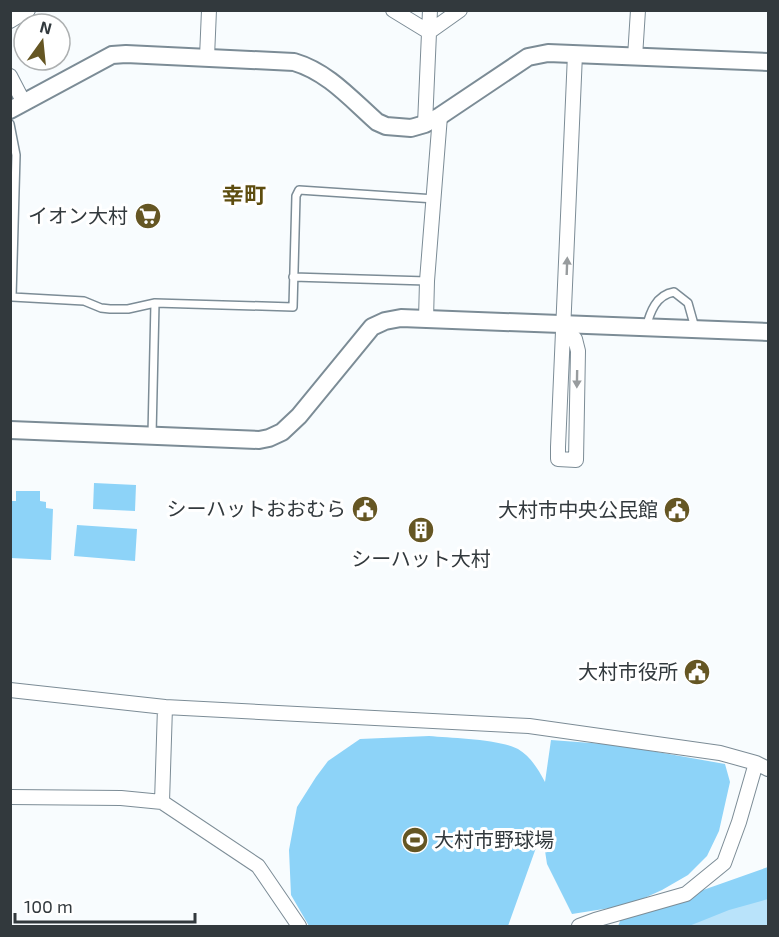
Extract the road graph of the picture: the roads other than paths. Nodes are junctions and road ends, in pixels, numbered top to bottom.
1 (28, 10) edge
2 (209, 10) edge
3 (393, 10) edge
4 (430, 10) edge
5 (460, 10) edge
6 (638, 10) edge
7 (10, 21) edge
8 (429, 32) junction
9 (575, 54) junction
10 (207, 57) junction
11 (635, 57) junction
12 (768, 62) edge
13 (10, 76) edge
14 (17, 106) edge
15 (440, 116) junction
16 (10, 123) edge
17 (425, 124) junction
18 (435, 199) junction
19 (293, 277) junction
20 (427, 281) junction
21 (155, 303) junction
22 (426, 319) junction
23 (564, 325) junction
24 (646, 328) junction
25 (695, 329) junction
26 (768, 332) edge
27 (10, 430) edge
28 (152, 435) junction
29 (10, 690) edge
30 (165, 707) junction
31 (762, 766) edge
32 (10, 797) edge
33 (162, 802) junction
34 (299, 927) edge
35 (579, 927) edge

1 - 7 street
2 - 10 street
3 - 8 street
4 - 8 street
5 - 8 street
6 - 11 street
8 - 17 street
9 - 11 street
9 - 15 street
23 -> 9 street
10 - 14 street
10 - 17 street
11 - 12 street
13 - 14 street
15 - 17 street
15 - 18 street
16 - 21 lane
18 - 19 lane
18 - 20 street
19 - 20 lane
19 - 21 lane
20 - 22 street
21 - 28 lane
22 - 23 street
22 - 28 street
23 -> 23 street
23 - 24 street
24 - 25 street
24 - 25 lane
25 - 26 street
27 - 28 street
29 - 30 street
30 - 31 street
30 - 33 street
31 - 35 street
32 - 33 street
33 - 34 street

